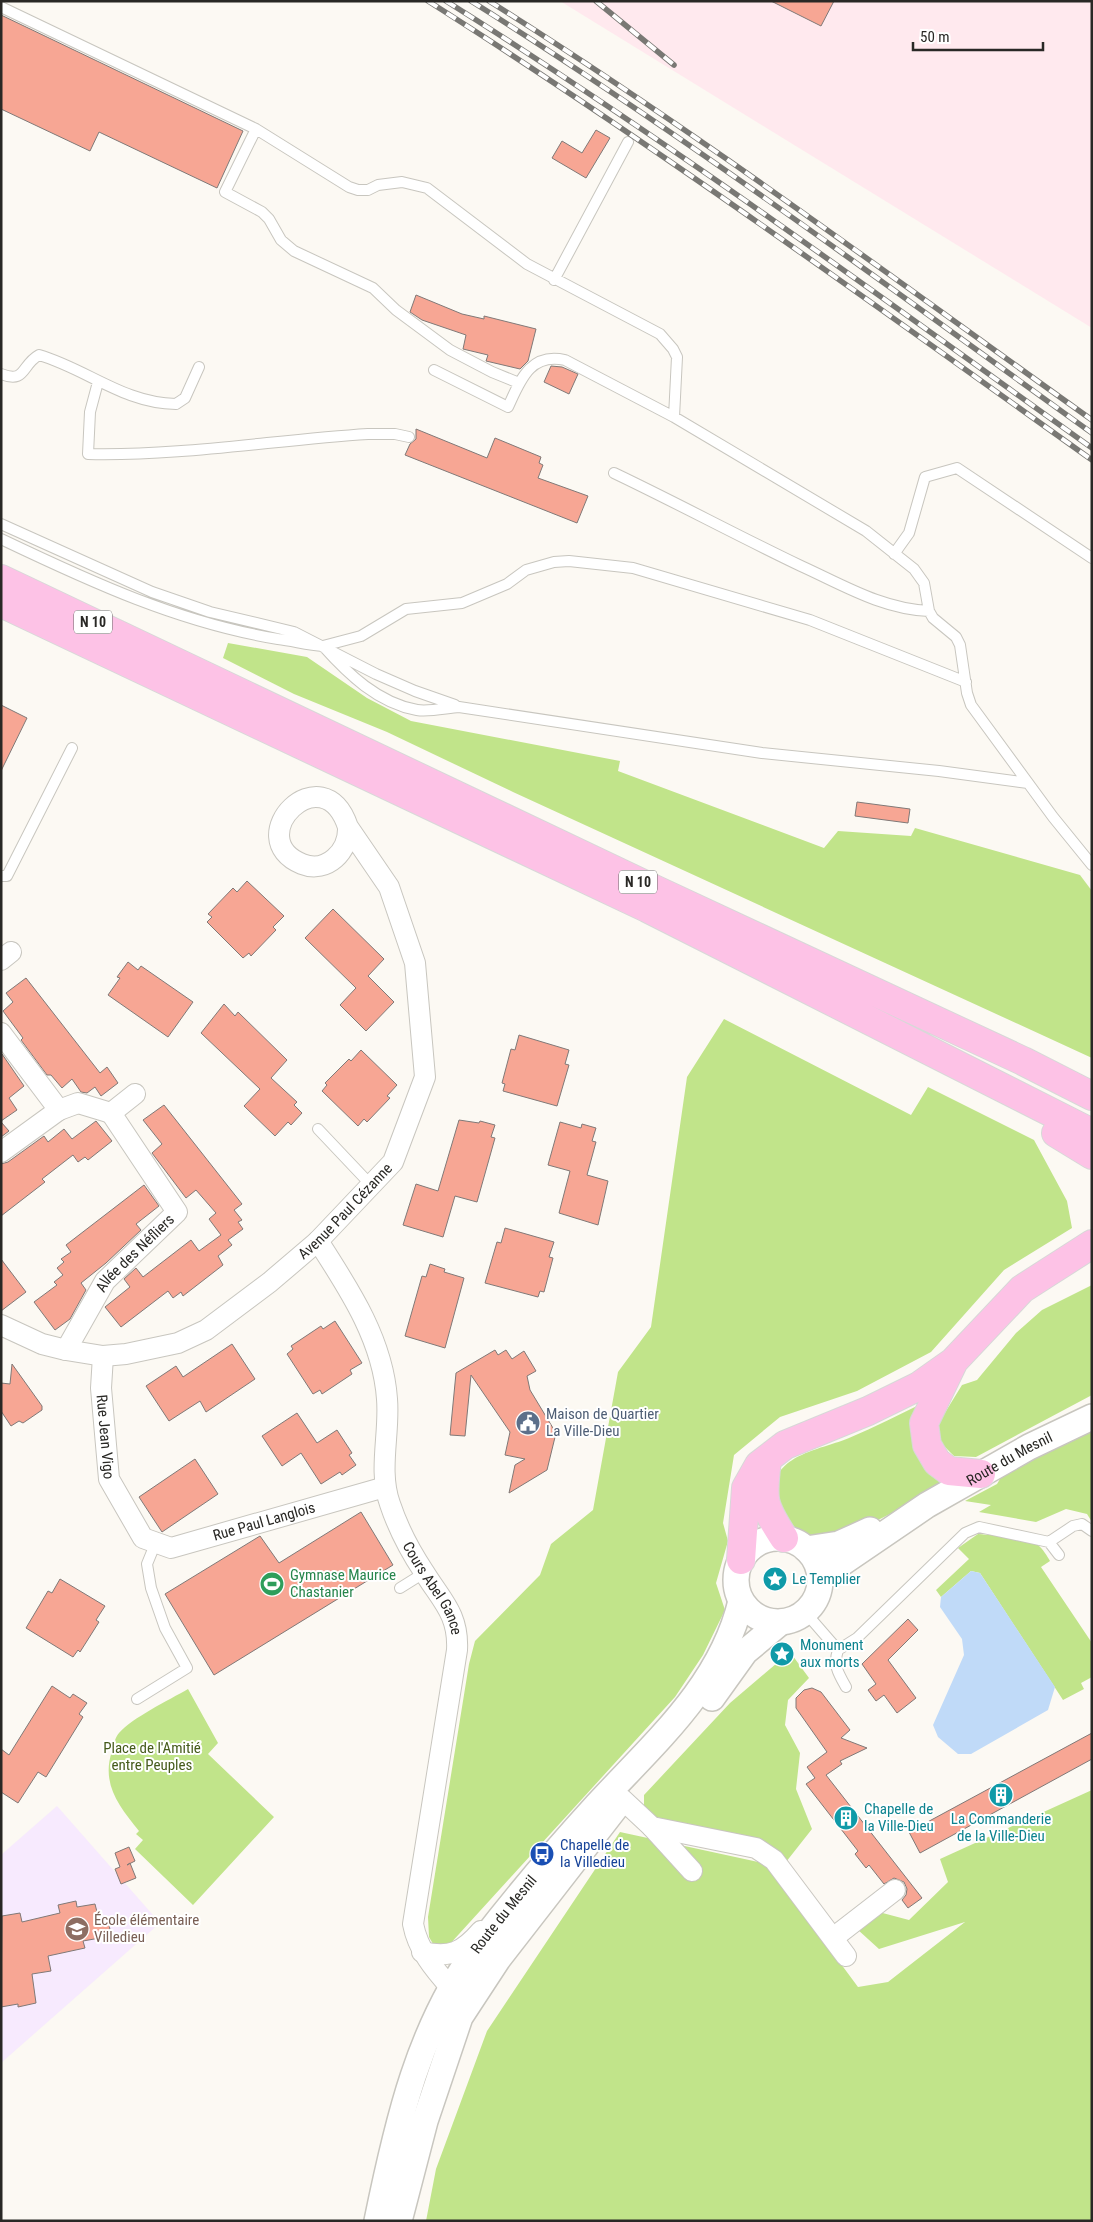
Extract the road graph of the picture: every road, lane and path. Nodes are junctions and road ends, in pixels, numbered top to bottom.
1 (1, 6) edge
2 (256, 129) junction
3 (628, 142) dead end
4 (554, 280) junction
5 (199, 367) dead end
6 (434, 370) dead end
7 (1, 374) edge
8 (98, 382) junction
9 (518, 383) junction
10 (674, 418) junction
11 (409, 437) dead end
12 (614, 473) dead end
13 (1, 524) edge
14 (1, 539) edge
15 (894, 554) junction
16 (1092, 558) edge
17 (1, 579) edge
18 (1, 604) edge
19 (929, 611) junction
20 (1, 617) edge
21 (79, 641) junction
22 (323, 646) junction
23 (183, 677) junction
24 (966, 682) junction
25 (459, 707) junction
26 (72, 748) dead end
27 (1028, 783) junction
28 (348, 827) dead end
29 (1092, 866) edge
30 (1, 876) edge
31 (1, 1033) edge
32 (1023, 1061) junction
33 (1092, 1081) edge
34 (135, 1094) dead end
35 (1092, 1096) edge
36 (1029, 1101) junction
37 (60, 1110) junction
38 (110, 1113) junction
39 (318, 1129) dead end
40 (1092, 1133) edge
41 (1, 1152) edge
42 (1092, 1155) edge
43 (371, 1185) junction
44 (318, 1241) junction
45 (1092, 1244) edge
46 (1092, 1258) edge
47 (1042, 1276) junction
48 (1, 1325) edge
49 (66, 1350) junction
50 (103, 1356) junction
51 (953, 1362) junction
52 (1092, 1416) edge
53 (767, 1459) junction
54 (981, 1474) junction
55 (385, 1488) junction
56 (927, 1505) junction
57 (1092, 1530) edge
58 (150, 1540) junction
59 (1050, 1542) junction
60 (795, 1544) junction
61 (1059, 1555) dead end
62 (741, 1560) junction
63 (424, 1573) junction
64 (820, 1578) junction
65 (400, 1588) dead end
66 (741, 1601) junction
67 (806, 1612) junction
68 (780, 1622) junction
69 (838, 1650) junction
70 (846, 1687) dead end
71 (137, 1699) dead end
72 (622, 1799) junction
73 (652, 1827) junction
74 (554, 1853) junction
75 (692, 1871) dead end
76 (895, 1890) dead end
77 (833, 1938) junction
78 (422, 1952) junction
79 (846, 1956) dead end
80 (480, 1984) junction
81 (451, 1988) junction
82 (425, 2120) junction
83 (377, 2221) edge
84 (399, 2221) edge

1 - 2 lane
2 - 4 lane
2 - 9 lane
3 - 4 lane
4 - 10 lane
5 - 8 lane
6 - 9 lane
7 - 8 lane
8 - 11 lane
9 - 10 lane
10 - 15 lane
12 - 19 lane
13 - 22 lane
14 - 22 lane
15 - 16 lane
15 - 19 lane
17 - 23 main road, N 10
18 - 21 main road, N 10
19 - 24 lane
20 - 21 main road
21 - 23 main road, N 10
22 - 24 lane
22 - 25 lane
22 - 25 lane
23 - 32 main road, N 10
23 - 36 main road, N 10
24 - 27 lane
25 - 27 lane
26 - 30 lane
27 - 29 lane
28 - 43 street, Avenue Paul Cézanne
31 - 37 street
32 - 33 main road
32 - 35 main road, N 10
34 - 38 street
36 - 40 main road, N 10
36 - 42 main road
37 - 38 street
37 - 41 street
38 - 49 street, Allée des Néfliers
39 - 43 lane
43 - 44 street, Avenue Paul Cézanne
44 - 50 street, Avenue Paul Cézanne
44 - 55 street, Cours Abel Gance
45 - 47 main road
46 - 47 main road
47 - 51 main road
48 - 49 street, Avenue Paul Cézanne
49 - 50 street, Avenue Paul Cézanne
50 - 58 street, Rue Jean Vigo
51 - 53 main road
51 - 54 main road
52 - 54 street, Route du Mesnil
53 - 60 main road
53 - 62 main road
54 - 56 street, Route du Mesnil
55 - 58 street, Rue Paul Langlois
55 - 63 street, Cours Abel Gance
56 - 60 street, Route du Mesnil
56 - 64 street, Route du Mesnil
57 - 59 lane
58 - 71 lane
59 - 61 lane
59 - 69 lane
60 - 62 street
60 - 64 street
62 - 66 street
63 - 65 lane
63 - 78 street, Cours Abel Gance
64 - 67 street
66 - 68 street
66 - 74 street, Route du Mesnil
67 - 68 street
67 - 69 lane
68 - 72 street, Route du Mesnil
69 - 70 lane
72 - 73 street
72 - 80 street, Route du Mesnil
73 - 75 street
73 - 77 street
74 - 78 street
74 - 81 street, Route du Mesnil
76 - 77 street
77 - 79 street
78 - 81 street, Cours Abel Gance
80 - 81 street
80 - 82 street, Route du Mesnil
81 - 82 street
81 - 83 street, Route du Mesnil
82 - 84 street, Route du Mesnil

